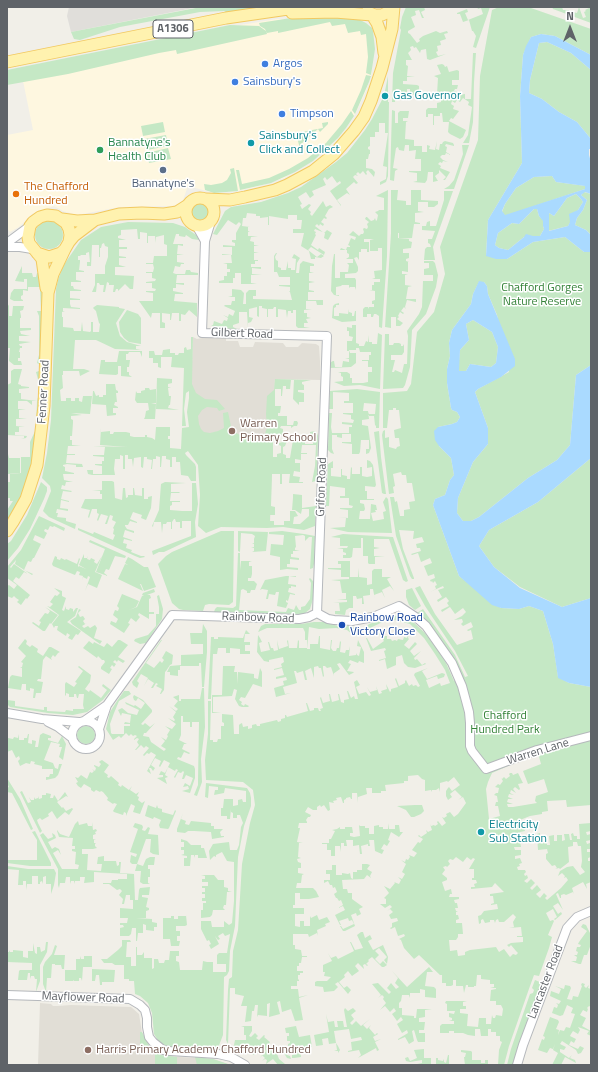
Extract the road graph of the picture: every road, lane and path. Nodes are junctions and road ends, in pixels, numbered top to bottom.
1 (302, 7) edge
2 (362, 7) edge
3 (393, 7) edge
4 (262, 13) junction
5 (372, 15) junction
6 (384, 58) junction
7 (7, 62) edge
8 (206, 198) junction
9 (230, 200) junction
10 (188, 205) junction
11 (164, 214) junction
12 (213, 218) junction
13 (62, 219) junction
14 (95, 220) junction
15 (194, 224) junction
16 (30, 226) junction
17 (205, 241) junction
18 (7, 243) edge
19 (67, 245) junction
20 (7, 247) edge
21 (35, 251) junction
22 (48, 293) junction
23 (327, 336) joint
24 (7, 531) edge
25 (318, 613) junction
26 (107, 705) junction
27 (7, 713) edge
28 (42, 720) junction
29 (82, 721) junction
30 (99, 729) junction
31 (591, 736) edge
32 (71, 737) junction
33 (591, 911) edge
34 (7, 995) edge
35 (245, 1065) edge
36 (517, 1065) edge

1 - 4 main road, A1306
2 - 5 main road
3 - 5 main road
3 - 6 main road
4 - 5 main road, A1306
4 - 7 main road, A1306
5 - 6 main road
6 - 9 main road
8 - 9 main road
8 - 10 main road
8 - 12 main road
9 - 12 main road
10 - 11 main road
10 - 15 main road
11 - 14 main road
11 - 15 main road
12 - 15 main road
12 - 17 street, Gilbert Road
13 - 14 main road
13 - 16 main road
13 - 19 main road
14 - 19 main road
15 - 17 street
16 - 18 street
16 - 21 main road
17 - 23 street, Gilbert Road
19 - 21 main road
19 - 22 main road, Fenner Road
20 - 21 street
21 - 22 main road
22 - 24 main road, Fenner Road
23 - 25 street, Grifon Road
25 - 26 street, Rainbow Road
25 - 31 street, Warren Lane
26 - 29 street, Rainbow Road
26 - 30 street, Rainbow Road
27 - 28 street
28 - 29 street
28 - 32 street
29 - 30 street
29 - 32 street
30 - 32 street
33 - 36 street, Lancaster Road
34 - 35 street, Mayflower Road

